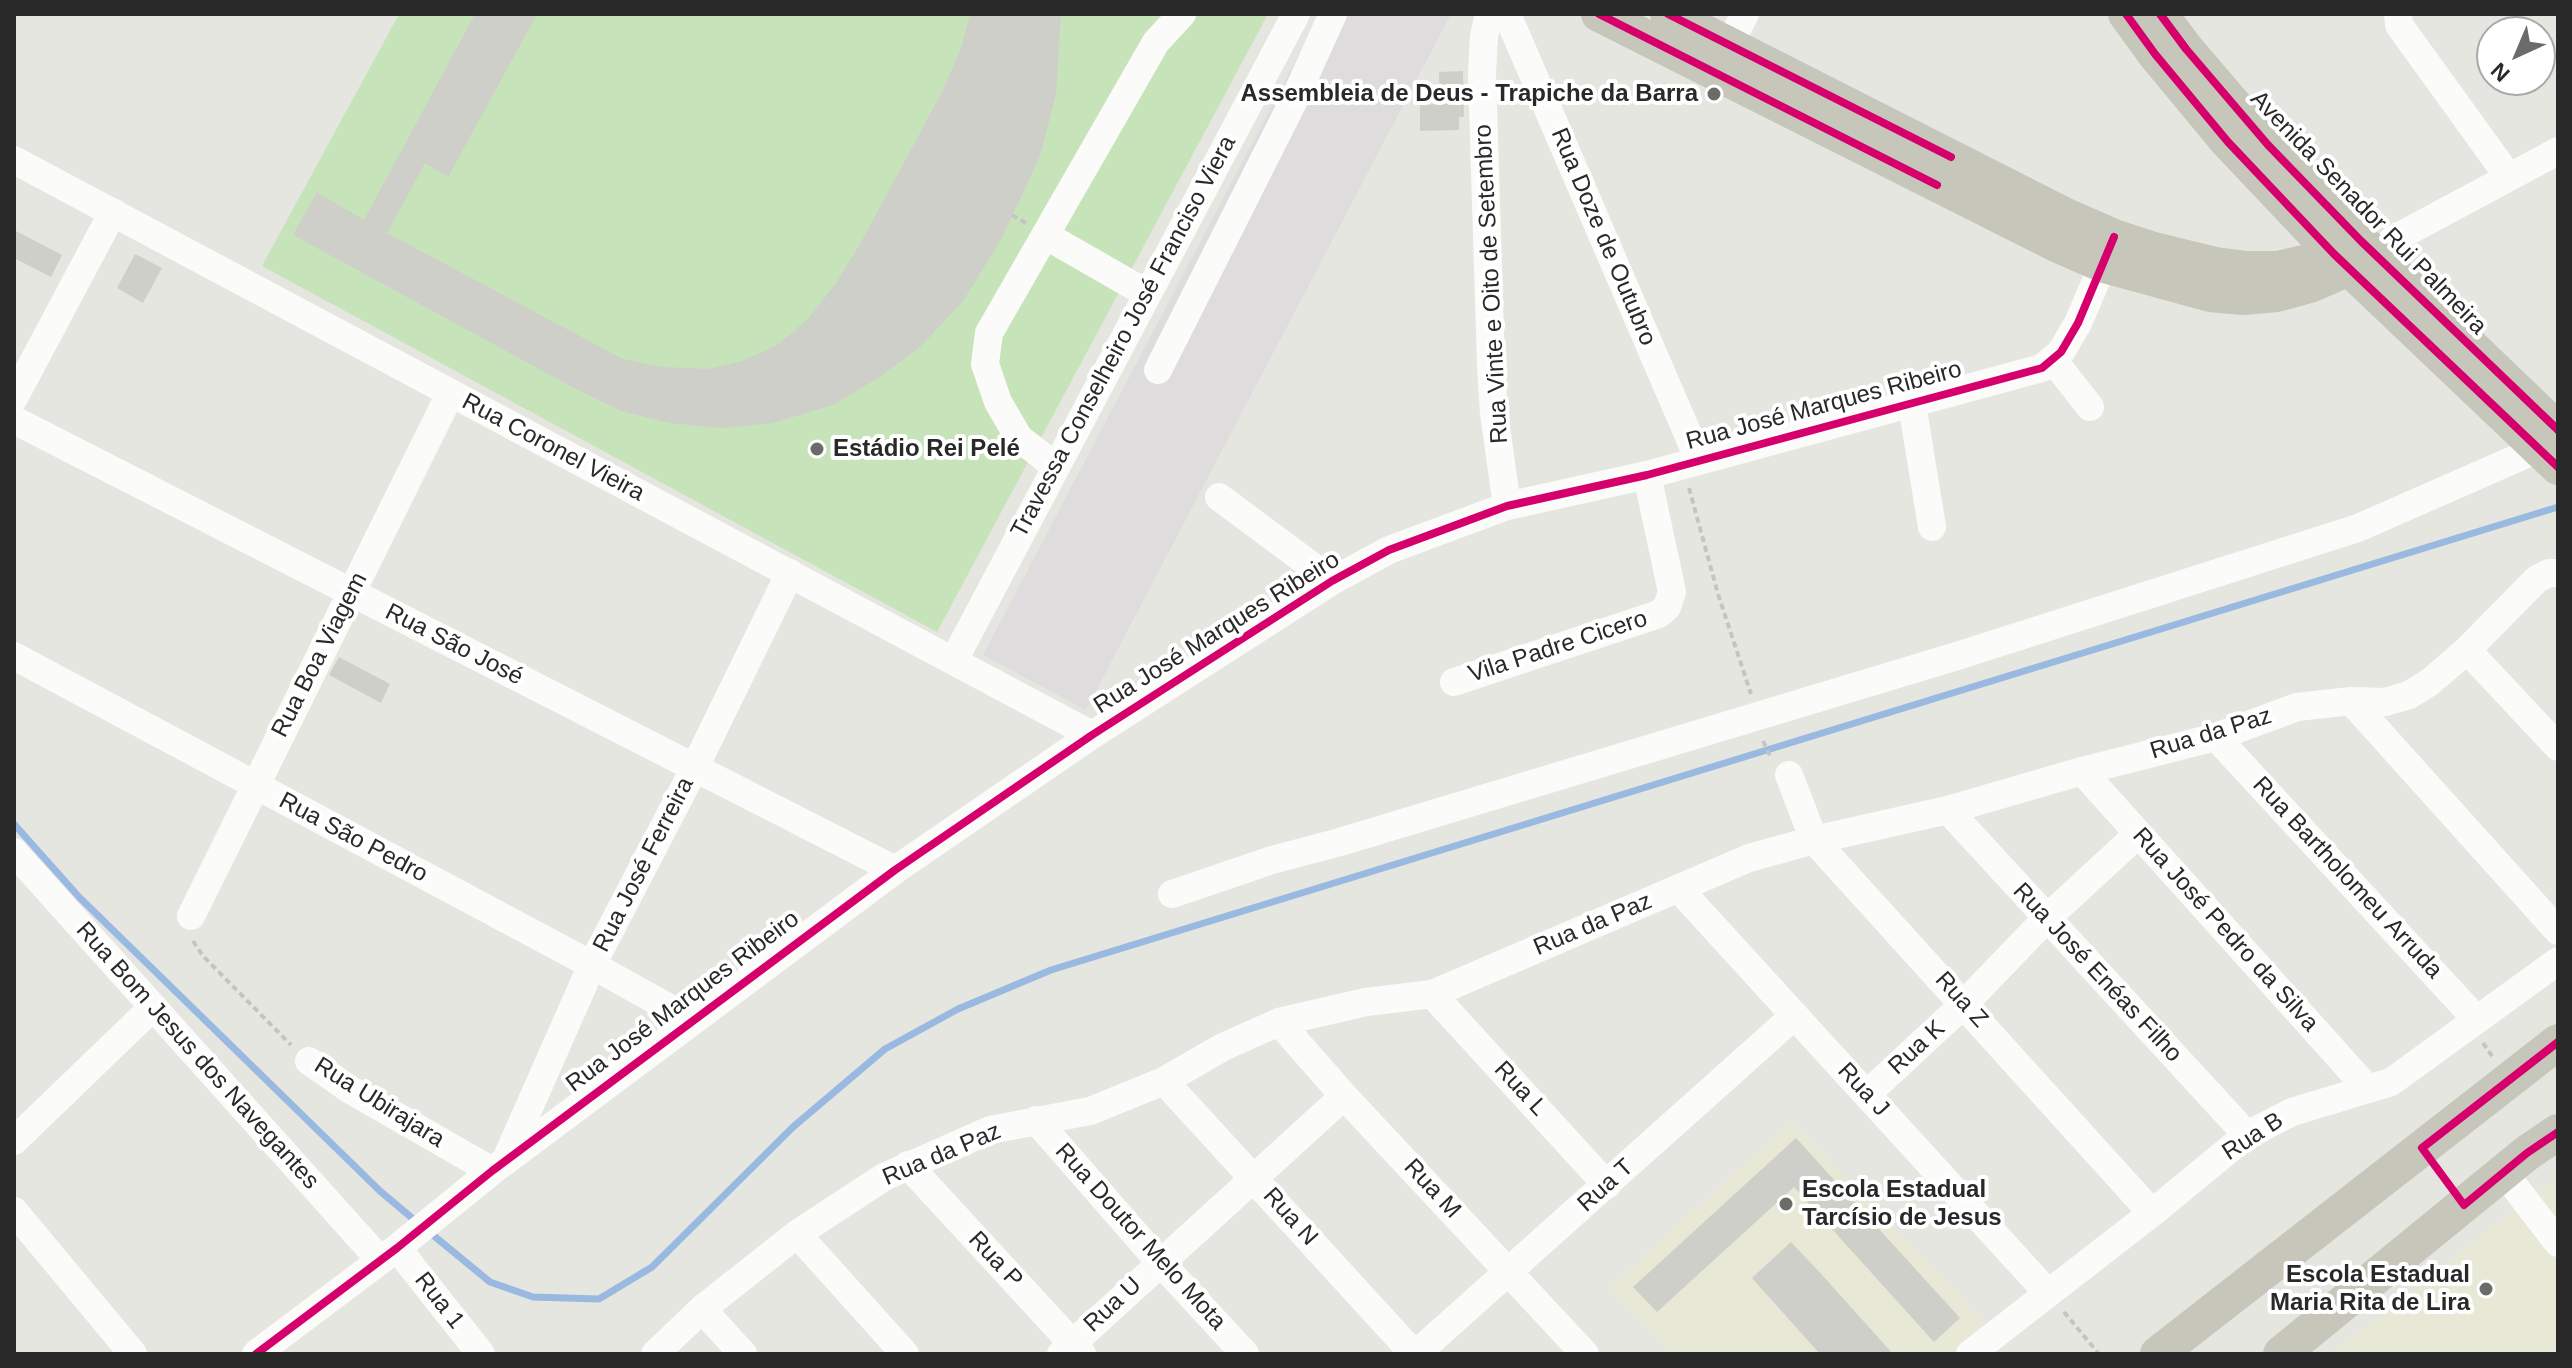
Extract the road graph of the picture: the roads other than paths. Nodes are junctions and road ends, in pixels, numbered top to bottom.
1 (1182, 14) edge
2 (1296, 14) edge
3 (1333, 14) edge
4 (1489, 14) edge
5 (1507, 14) edge
6 (1599, 14) edge
7 (1668, 14) edge
8 (2126, 14) edge
9 (2160, 14) edge
10 (2398, 14) edge
11 (1729, 44) edge
12 (2558, 151) edge
13 (14, 160) edge
14 (2508, 176) junction
15 (113, 212) junction
16 (2299, 217) junction
17 (1045, 235) junction
18 (2109, 251) junction
19 (2363, 252) junction
20 (2278, 269) junction
21 (1146, 293) junction
22 (2053, 360) junction
23 (1158, 370) dead end
24 (450, 394) junction
25 (14, 398) edge
26 (2090, 407) dead end
27 (1914, 414) junction
28 (14, 420) edge
29 (2553, 453) edge
30 (1691, 462) junction
31 (1055, 466) junction
32 (1647, 475) junction
33 (1219, 497) dead end
34 (1507, 506) junction
35 (1932, 527) dead end
36 (790, 573) junction
37 (2558, 573) edge
38 (1332, 581) junction
39 (352, 592) junction
40 (2467, 650) junction
41 (14, 656) edge
42 (954, 660) junction
43 (1454, 682) dead end
44 (2351, 701) junction
45 (1092, 735) junction
46 (2216, 737) junction
47 (2558, 747) edge
48 (694, 769) junction
49 (1782, 771) road end
50 (2082, 771) junction
51 (254, 786) junction
52 (1948, 810) junction
53 (2138, 834) junction
54 (1814, 840) junction
55 (18, 864) edge
56 (895, 870) junction
57 (1679, 889) junction
58 (1172, 894) dead end
59 (191, 916) road end
60 (2046, 919) junction
61 (2558, 931) edge
62 (2558, 961) edge
63 (592, 965) junction
64 (1432, 994) junction
65 (1964, 1004) junction
66 (153, 1007) junction
67 (1794, 1016) junction
68 (691, 1020) junction
69 (1279, 1022) junction
70 (2473, 1023) junction
71 (2558, 1042) edge
72 (309, 1061) road end
73 (1164, 1081) junction
74 (2368, 1089) junction
75 (1867, 1094) junction
76 (1344, 1096) junction
77 (1036, 1120) junction
78 (2558, 1132) edge
79 (2247, 1135) junction
80 (14, 1141) edge
81 (499, 1165) junction
82 (908, 1165) junction
83 (2504, 1173) junction
84 (1255, 1178) junction
85 (1607, 1185) junction
86 (14, 1211) edge
87 (2152, 1213) junction
88 (797, 1234) junction
89 (2558, 1243) edge
90 (392, 1251) junction
91 (1159, 1261) junction
92 (1510, 1272) junction
93 (2047, 1292) junction
94 (702, 1309) junction
95 (1072, 1350) edge
96 (133, 1354) edge
97 (256, 1354) edge
98 (481, 1354) edge
99 (655, 1354) edge
100 (743, 1354) edge
101 (905, 1354) edge
102 (1245, 1354) edge
103 (1415, 1354) edge
104 (1585, 1354) edge
105 (1970, 1354) edge
106 (2158, 1354) edge
107 (2281, 1354) edge

1 - 17 street
2 - 21 street, Travessa Conselheiro José Franciso Viera
3 - 23 street
4 - 34 street, Rua Vinte e Oito de Setembro
5 - 30 street, Rua Doze de Outubro
6 - 11 main road
7 - 11 main road
8 - 16 main road, Avenida Senador Rui Palmeira
9 - 19 main road, Avenida Senador Rui Palmeira
10 - 14 street
11 - 18 main road
12 - 14 street
13 - 15 street, Rua Coronel Vieira
14 - 19 street
15 - 24 street, Rua Coronel Vieira
15 - 25 street
16 - 19 main road, Avenida Senador Rui Palmeira
16 - 20 main road
17 - 21 street
17 - 31 street
18 - 19 main road
18 - 20 main road
18 - 22 street
19 - 20 main road
19 - 29 main road, Avenida Senador Rui Palmeira
21 - 31 street, Travessa Conselheiro José Franciso Viera
22 - 26 street
22 - 27 street, Rua José Marques Ribeiro
24 - 36 street, Rua Coronel Vieira
24 - 39 street, Rua Boa Viagem
27 - 30 street, Rua José Marques Ribeiro
27 - 35 street
28 - 39 street, Rua São José
29 - 58 street
30 - 32 street, Rua José Marques Ribeiro
31 - 42 street, Travessa Conselheiro José Franciso Viera
32 - 34 street, Rua José Marques Ribeiro
32 - 43 street, Vila Padre Cicero
33 - 38 street
34 - 38 street, Rua José Marques Ribeiro
36 - 42 street, Rua Coronel Vieira
36 - 48 street, Rua José Ferreira
37 - 40 street, Rua da Paz
38 - 45 street, Rua José Marques Ribeiro
39 - 48 street, Rua São José
39 - 51 street, Rua Boa Viagem
40 - 44 street, Rua da Paz
40 - 47 street
41 - 51 street, Rua São Pedro
42 - 45 street, Rua Coronel Vieira
44 - 46 street, Rua da Paz
44 - 61 street
45 - 56 street, Rua José Marques Ribeiro
46 - 50 street, Rua da Paz
46 - 70 street, Rua Bartholomeu Arruda
48 - 56 street, Rua São José
48 - 63 street, Rua José Ferreira
49 - 54 street, Rua Z
50 - 52 street, Rua da Paz
50 - 53 street, Rua José Pedro da Silva
51 - 59 street, Rua Boa Viagem
51 - 63 street, Rua São Pedro
52 - 54 street, Rua da Paz
52 - 60 street, Rua José Enéas Filho
53 - 60 street, Rua K
53 - 74 street, Rua José Pedro da Silva
54 - 57 street, Rua da Paz
54 - 65 street, Rua Z
55 - 66 street, Rua Bom Jesus dos Navegantes
56 - 68 street, Rua José Marques Ribeiro
57 - 64 street, Rua da Paz
57 - 67 street, Rua J
60 - 65 street, Rua K
60 - 79 street, Rua José Enéas Filho
62 - 70 street, Rua B
63 - 68 street, Rua São Pedro
63 - 81 street, Rua José Ferreira
64 - 69 street, Rua da Paz
64 - 85 street, Rua L
65 - 75 street, Rua K
65 - 87 street, Rua Z
66 - 80 street
66 - 90 street, Rua Bom Jesus dos Navegantes
67 - 75 street, Rua J
67 - 85 street, Rua T
68 - 81 street, Rua José Marques Ribeiro
69 - 73 street, Rua da Paz
69 - 76 street, Rua M
70 - 74 street, Rua B
71 - 106 main road
72 - 81 street, Rua Ubirajara
73 - 77 street, Rua da Paz
73 - 84 street, Rua N
74 - 79 street, Rua B
75 - 93 street, Rua J
76 - 84 street, Rua U
76 - 92 street, Rua M
77 - 82 street, Rua da Paz
77 - 91 street, Rua Doutor Melo Mota
78 - 83 main road
79 - 87 street, Rua B
81 - 90 street, Rua José Marques Ribeiro
82 - 88 street, Rua da Paz
82 - 95 street, Rua P
83 - 89 street
83 - 107 main road
84 - 91 street, Rua U
84 - 103 street, Rua N
85 - 92 street, Rua T
86 - 96 street
87 - 93 street, Rua B
88 - 94 street, Rua da Paz
88 - 101 street
90 - 97 street, Rua José Marques Ribeiro
90 - 98 street, Rua 1
91 - 95 street, Rua U
91 - 102 street, Rua Doutor Melo Mota
92 - 103 street, Rua T
92 - 104 street, Rua M
93 - 105 street, Rua B
94 - 99 street, Rua da Paz
94 - 100 street

